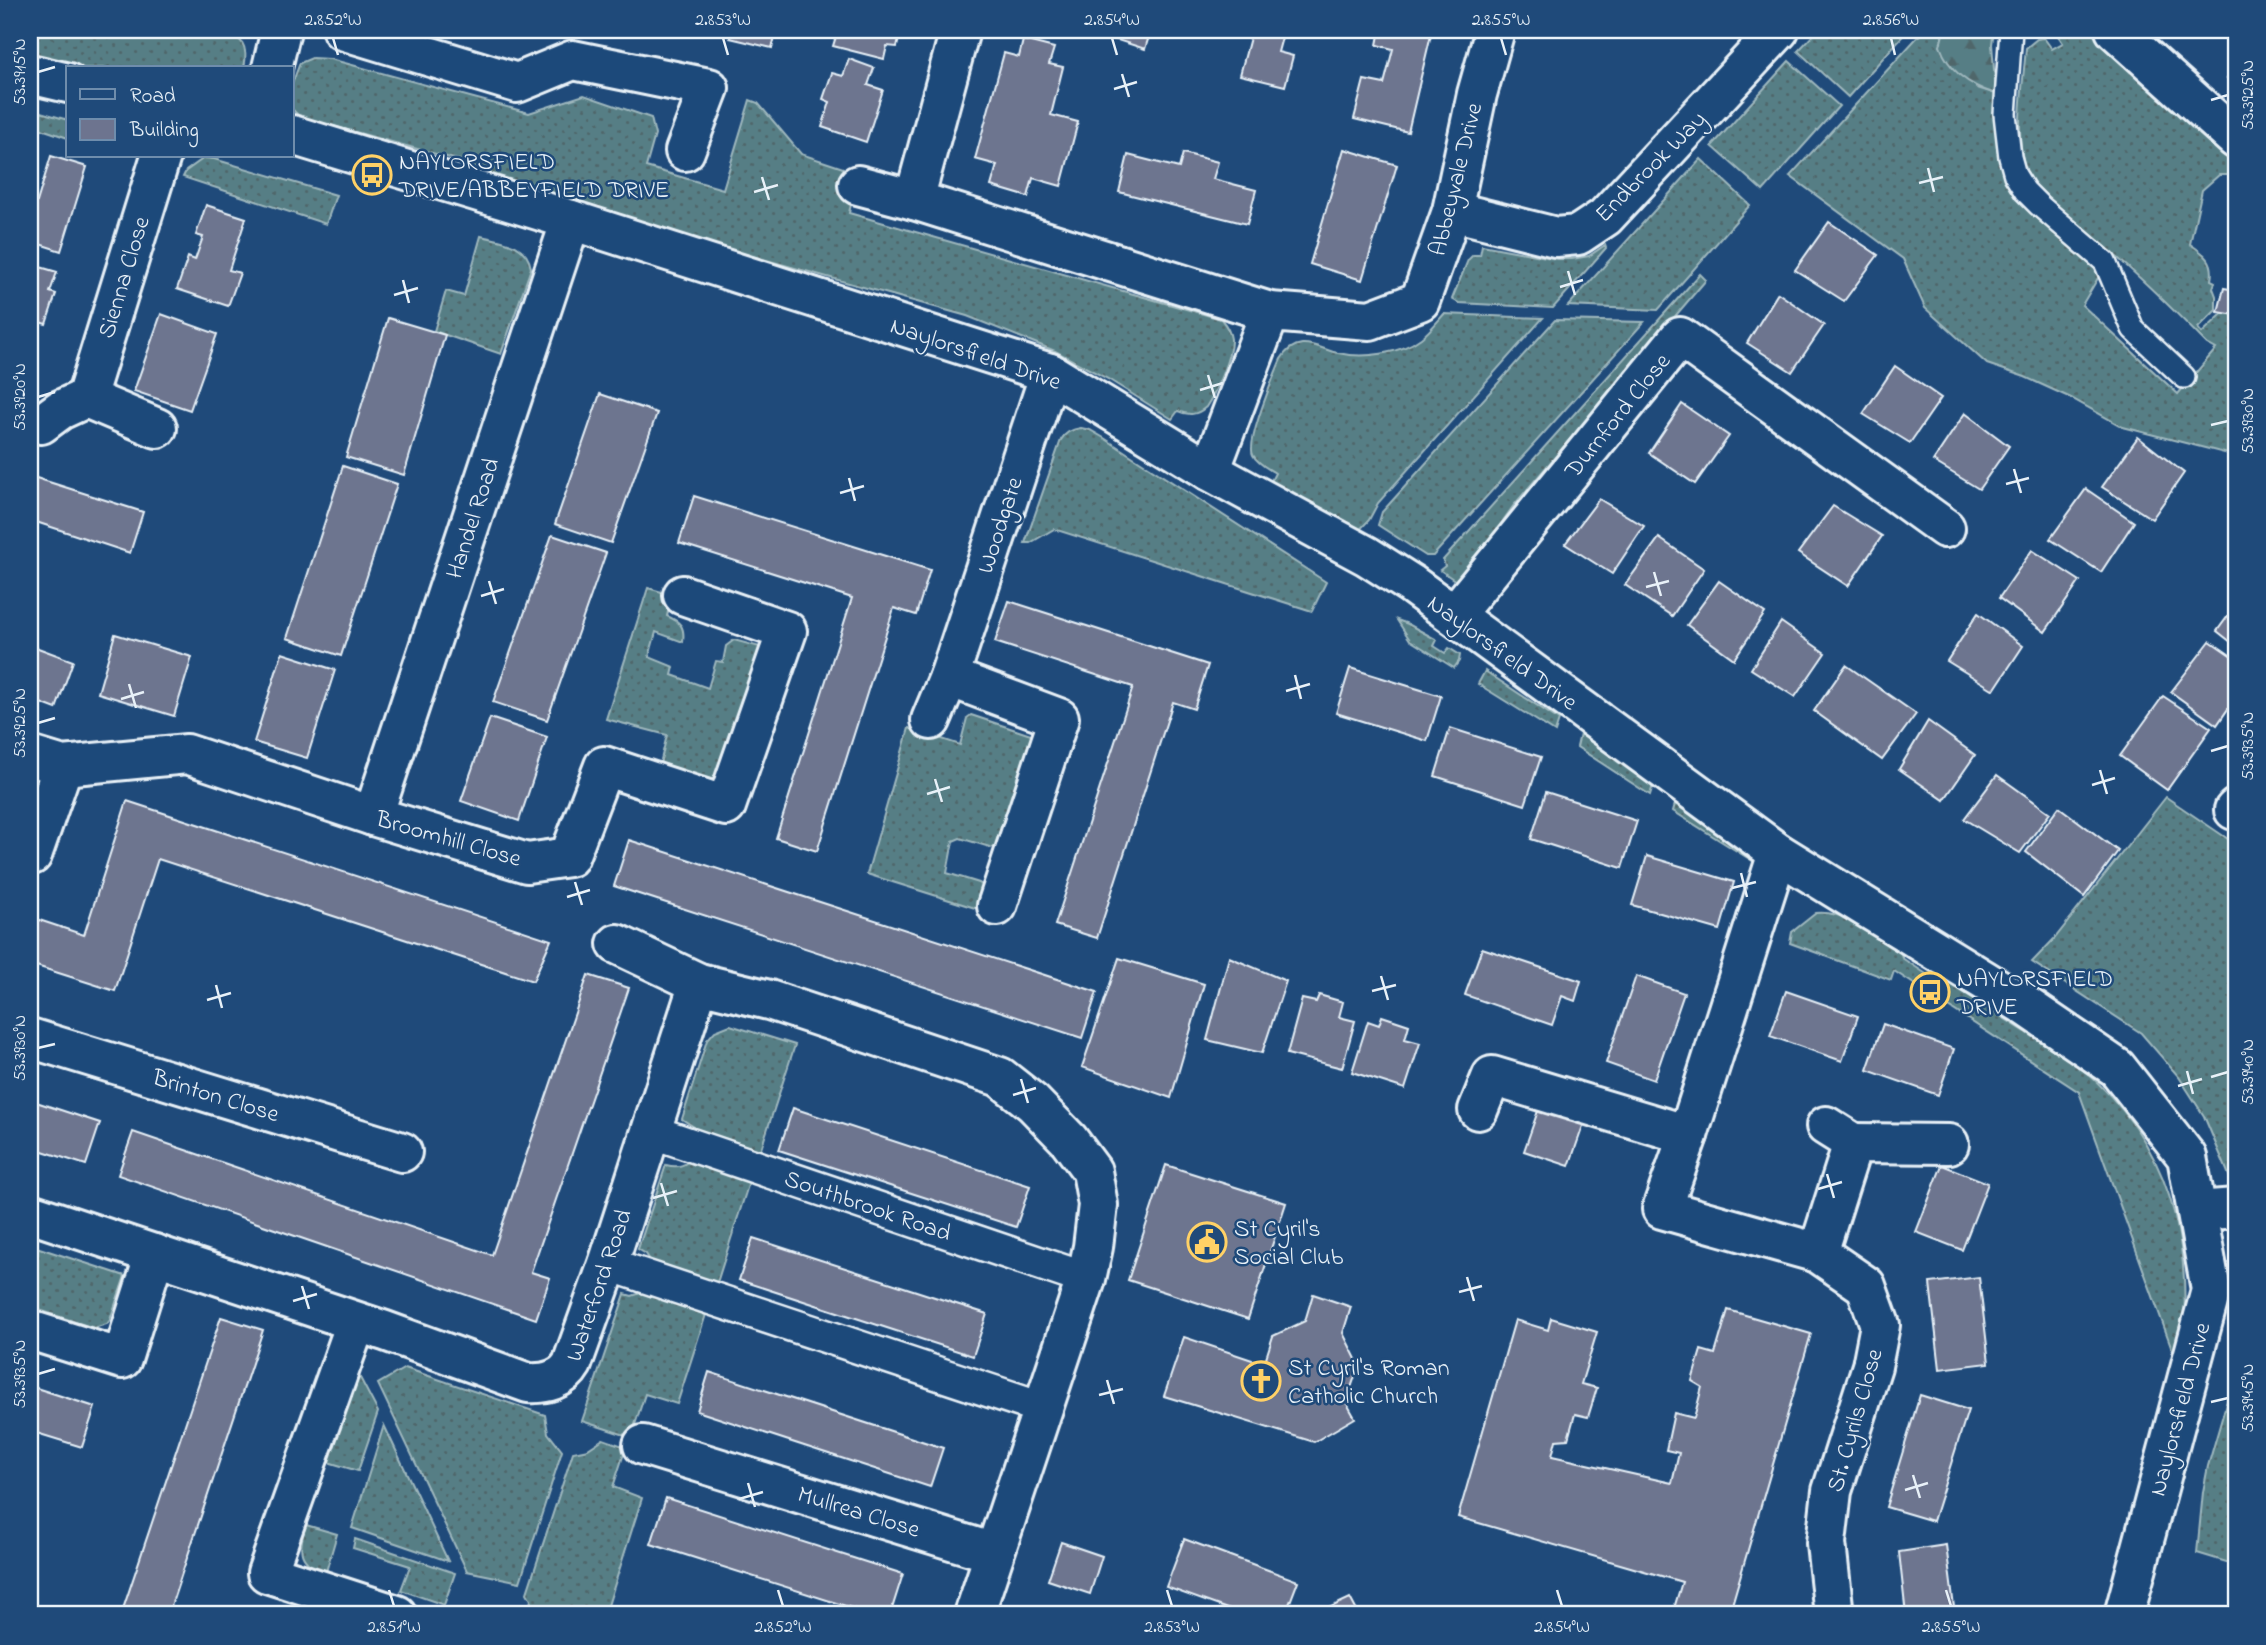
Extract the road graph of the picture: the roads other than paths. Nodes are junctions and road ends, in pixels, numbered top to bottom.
1 (281, 30) edge
2 (342, 30) edge
3 (960, 30) edge
4 (1495, 30) edge
5 (1779, 30) edge
6 (2011, 30) edge
7 (2115, 30) edge
8 (272, 66) edge
9 (30, 74) edge
10 (66, 83) edge
11 (294, 136) edge
12 (2236, 139) edge
13 (685, 151) dead end
14 (160, 158) edge
15 (858, 185) dead end
16 (914, 200) junction
17 (1452, 211) junction
18 (571, 220) junction
19 (1270, 312) junction
20 (1050, 373) junction
21 (2184, 377) dead end
22 (86, 398) junction
23 (41, 424) dead end
24 (157, 428) dead end
25 (1210, 471) junction
26 (1945, 528) dead end
27 (683, 595) dead end
28 (1454, 615) junction
29 (949, 677) junction
30 (931, 720) dead end
31 (47, 761) edge
32 (373, 816) junction
33 (1778, 853) junction
34 (30, 854) edge
35 (996, 906) dead end
36 (617, 944) dead end
37 (699, 983) junction
38 (30, 1038) edge
39 (1479, 1083) dead end
40 (650, 1131) junction
41 (1688, 1135) junction
42 (1949, 1144) dead end
43 (402, 1152) dead end
44 (2236, 1208) edge
45 (2197, 1211) junction
46 (30, 1213) edge
47 (1818, 1253) junction
48 (155, 1254) junction
49 (608, 1264) junction
50 (1086, 1279) junction
51 (356, 1323) junction
52 (30, 1330) edge
53 (1042, 1408) junction
54 (643, 1445) dead end
55 (994, 1553) junction
56 (397, 1615) edge
57 (974, 1615) edge
58 (1834, 1615) edge
59 (2124, 1615) edge

1 - 8 street
2 - 13 street
3 - 16 street
4 - 17 street, Abbeyvale Drive
5 - 17 street, Endbrook Way
6 - 21 lane
7 - 12 street
9 - 10 street
11 - 18 street, Naylorsfield Drive
14 - 22 street, Sienna Close
15 - 16 street, Abbeyvale Drive
16 - 19 street, Abbeyvale Drive
17 - 19 street, Abbeyvale Drive
18 - 20 street, Naylorsfield Drive
18 - 32 street, Handel Road
19 - 25 street
20 - 25 street, Naylorsfield Drive
20 - 29 street, Woodgate
22 - 23 street
22 - 24 street
25 - 28 street, Naylorsfield Drive
26 - 28 street, Durnford Close
27 - 32 street, Broomhill Close
28 - 33 street, Naylorsfield Drive
29 - 30 street, Woodgate
29 - 35 street
31 - 32 street, Broomhill Close
31 - 34 street
33 - 41 street, St. Cyrils Close
33 - 45 street, Naylorsfield Drive
36 - 37 street
37 - 40 street, Waterford Road
37 - 50 street
38 - 43 street, Brinton Close
39 - 41 street
40 - 49 street, Waterford Road
40 - 50 street, Southbrook Road
41 - 47 street, St. Cyrils Close
42 - 47 street
44 - 45 street
45 - 59 street, Naylorsfield Drive
46 - 48 street, Waterford Road
47 - 58 street, St. Cyrils Close
48 - 51 street, Waterford Road
48 - 52 street
49 - 51 street, Waterford Road
49 - 53 street
50 - 53 street
51 - 56 street
53 - 55 street
54 - 55 street, Mullrea Close
55 - 57 street

